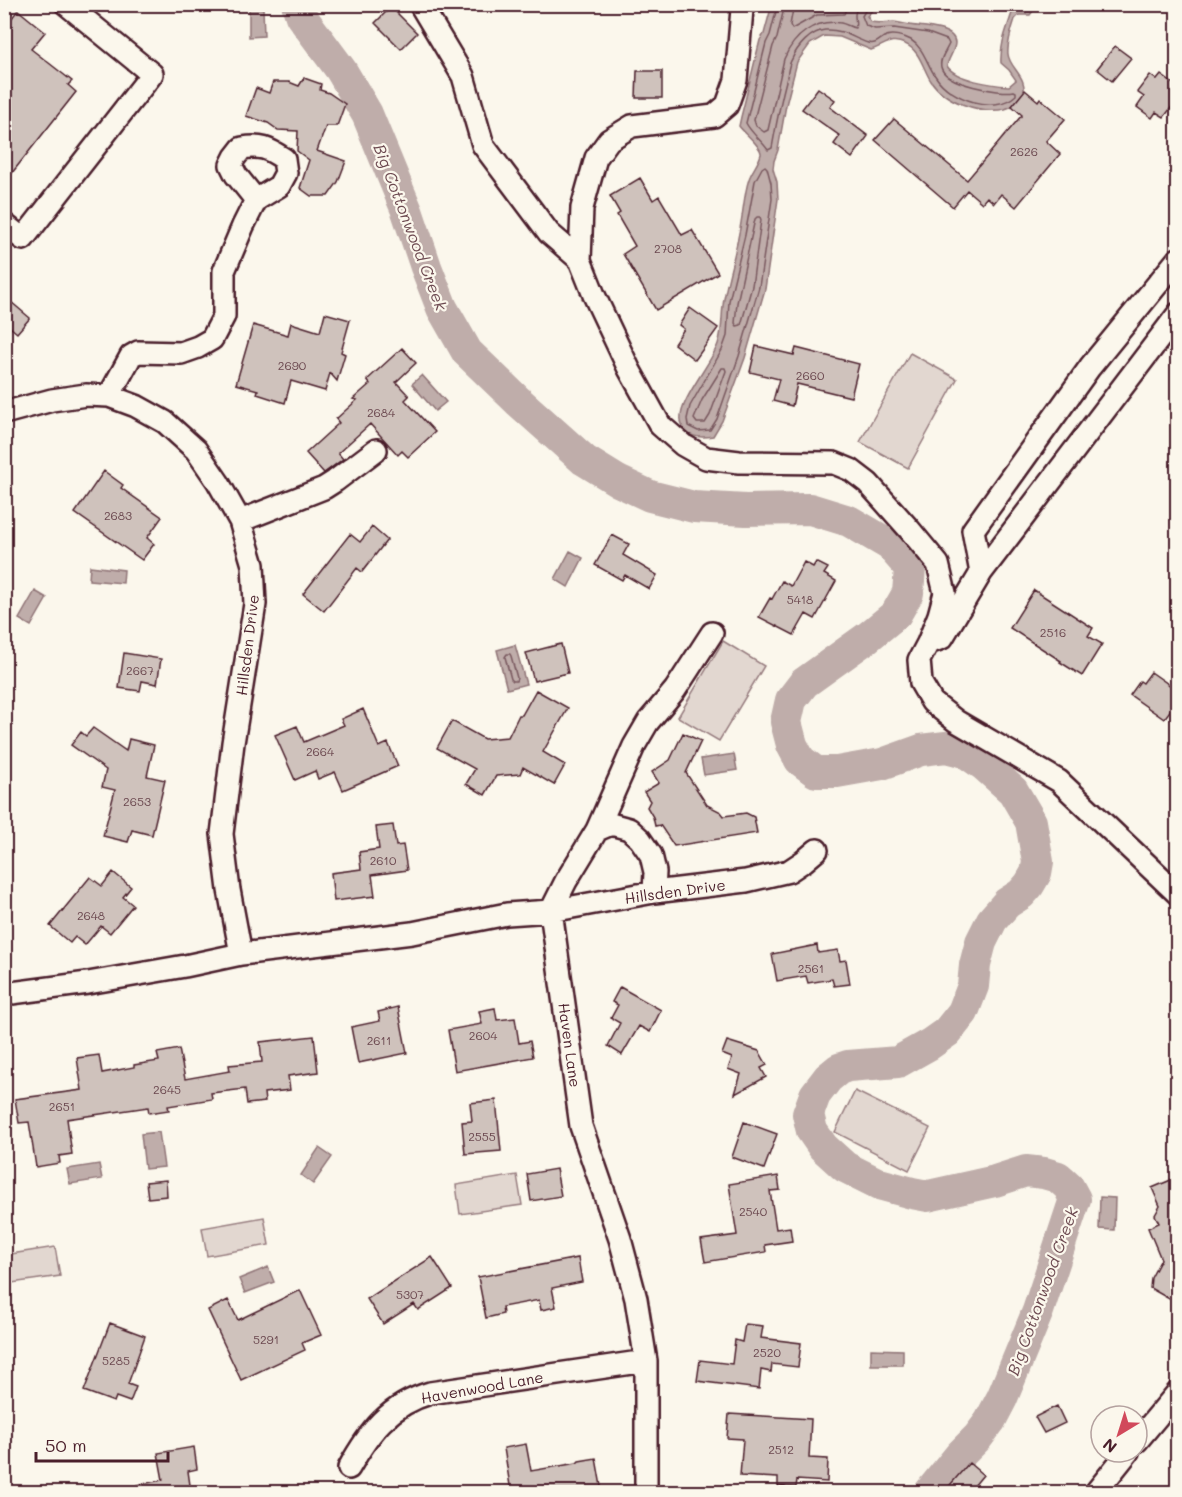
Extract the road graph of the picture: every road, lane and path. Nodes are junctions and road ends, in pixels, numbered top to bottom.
1 (66, 4) edge
2 (420, 4) edge
3 (744, 4) edge
4 (256, 200) dead end
5 (4, 224) edge
6 (1178, 259) edge
7 (580, 260) junction
8 (1178, 314) edge
9 (109, 396) junction
10 (4, 413) edge
11 (376, 450) dead end
12 (240, 521) junction
13 (981, 573) junction
14 (712, 633) dead end
15 (928, 643) junction
16 (597, 830) junction
17 (817, 850) dead end
18 (654, 892) junction
19 (1178, 894) edge
20 (552, 911) junction
21 (241, 954) junction
22 (4, 994) edge
23 (646, 1361) junction
24 (1178, 1392) edge
25 (1149, 1427) edge
26 (1118, 1464) edge
27 (350, 1468) dead end
28 (646, 1492) edge
29 (1096, 1492) edge

1 - 5 street
2 - 7 street
3 - 7 street
4 - 9 street
6 - 13 street
7 - 15 street
8 - 13 street
9 - 10 street, Hillsden Drive
9 - 12 street, Hillsden Drive
11 - 12 street
12 - 21 street, Hillsden Drive
13 - 15 street
14 - 16 street
15 - 19 street
16 - 18 street
16 - 20 street
17 - 18 street, Hillsden Drive
18 - 20 street, Hillsden Drive
20 - 21 street, Hillsden Drive
20 - 23 street, Haven Lane
21 - 22 street, Hillsden Drive
23 - 27 street, Havenwood Lane
23 - 28 street, Haven Lane
24 - 25 street
26 - 29 street

